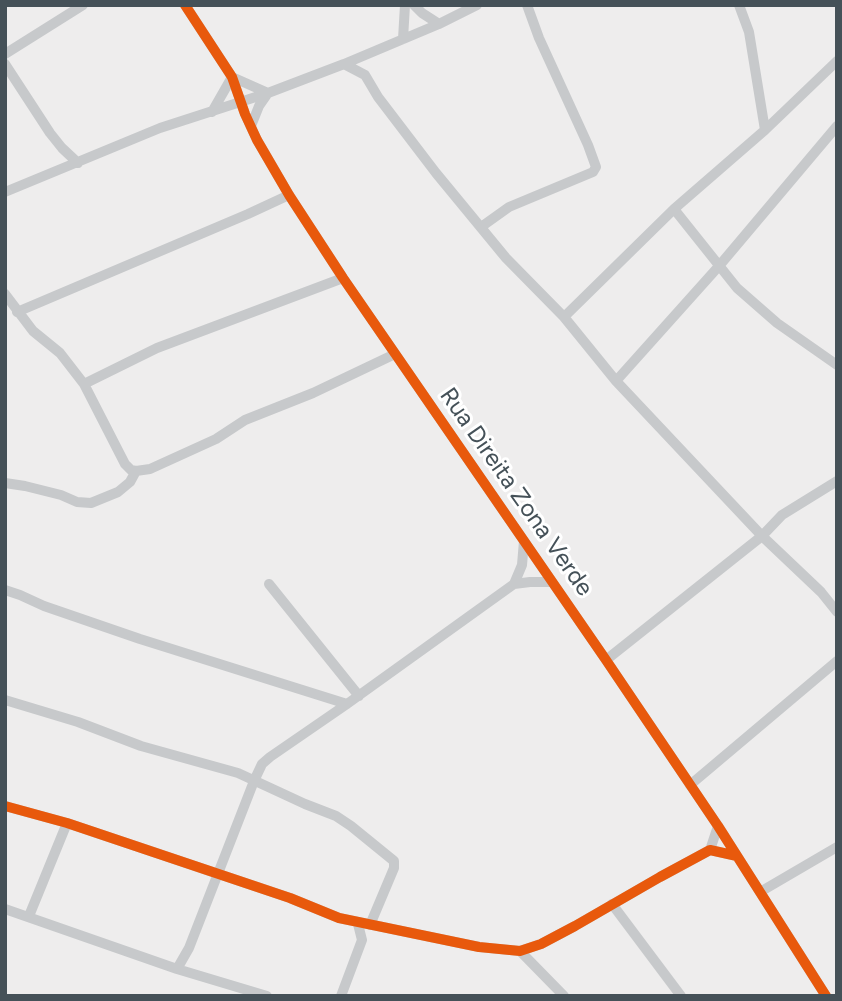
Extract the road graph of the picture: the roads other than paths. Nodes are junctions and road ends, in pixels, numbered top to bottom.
1 (83, 5) edge
2 (405, 5) edge
3 (414, 5) edge
4 (477, 5) edge
5 (527, 5) edge
6 (739, 5) edge
7 (190, 7) edge
8 (439, 24) junction
9 (402, 38) junction
10 (368, 53) junction
11 (5, 54) edge
12 (837, 61) edge
13 (5, 64) edge
14 (344, 64) junction
15 (365, 75) junction
16 (232, 77) junction
17 (268, 93) junction
18 (241, 102) junction
19 (212, 112) junction
20 (251, 126) junction
21 (837, 126) edge
22 (765, 130) junction
23 (78, 163) junction
24 (5, 192) edge
25 (289, 195) junction
26 (674, 209) junction
27 (481, 228) junction
28 (719, 266) junction
29 (342, 278) junction
30 (5, 294) edge
31 (17, 312) junction
32 (564, 317) junction
33 (395, 354) junction
34 (837, 365) edge
35 (616, 381) junction
36 (84, 384) junction
37 (136, 471) junction
38 (837, 481) edge
39 (5, 484) edge
40 (762, 536) junction
41 (524, 541) junction
42 (552, 582) junction
43 (269, 584) dead end
44 (514, 584) junction
45 (5, 590) edge
46 (837, 612) edge
47 (606, 660) junction
48 (837, 661) edge
49 (359, 696) junction
50 (5, 700) edge
51 (347, 705) junction
52 (262, 764) junction
53 (238, 773) junction
54 (254, 780) junction
55 (690, 785) junction
56 (5, 806) edge
57 (66, 823) junction
58 (718, 826) junction
59 (837, 847) edge
60 (710, 850) junction
61 (737, 856) junction
62 (217, 874) junction
63 (760, 892) junction
64 (612, 904) junction
65 (5, 909) edge
66 (29, 916) junction
67 (364, 924) junction
68 (387, 928) junction
69 (362, 940) junction
70 (520, 951) junction
71 (177, 969) junction
72 (267, 996) edge
73 (341, 996) edge
74 (564, 996) edge
75 (681, 996) edge
76 (826, 996) edge

1 - 11 street
2 - 9 street
3 - 8 street
4 - 8 street
5 - 27 street
6 - 22 street
7 - 16 street, Rua Direita Zona Verde
8 - 9 street
9 - 10 street
10 - 14 street
10 - 15 street
12 - 22 street
13 - 23 street
14 - 15 street
14 - 17 street
15 - 27 street
16 - 17 street
16 - 18 street, Rua Direita Zona Verde
16 - 19 street
17 - 18 street
17 - 20 street
18 - 19 street
18 - 20 street, Rua Direita Zona Verde
19 - 23 street
20 - 25 street, Rua Direita Zona Verde
21 - 28 street
22 - 26 street
23 - 24 street
25 - 29 street, Rua Direita Zona Verde
25 - 31 street
26 - 28 street
26 - 32 street
27 - 32 street
28 - 34 street
28 - 35 street
29 - 33 street, Rua Direita Zona Verde
29 - 36 street
30 - 31 street
31 - 36 street
32 - 35 street
33 - 37 street
33 - 41 street, Rua Direita Zona Verde
35 - 40 street
36 - 37 street
37 - 39 street
38 - 40 street
40 - 46 street
40 - 47 street
41 - 42 street, Rua Direita Zona Verde
41 - 44 street
42 - 44 street
42 - 47 street, Rua Direita Zona Verde
43 - 49 street
44 - 49 street
45 - 51 street
47 - 55 street, Rua Direita Zona Verde
48 - 55 street
49 - 51 street
50 - 53 street
51 - 52 street
52 - 53 street
52 - 54 street
53 - 54 street
54 - 62 street
54 - 67 street
55 - 58 street, Rua Direita Zona Verde
56 - 57 street
57 - 62 street
57 - 66 street
58 - 60 street
58 - 61 street, Rua Direita Zona Verde
59 - 63 street
60 - 61 street
60 - 64 street
61 - 63 street, Rua Direita Zona Verde
62 - 67 street
62 - 71 street
63 - 76 street, Rua Direita Zona Verde
64 - 70 street
64 - 75 street
65 - 66 street
66 - 71 street
67 - 68 street
67 - 69 street
68 - 69 street
68 - 70 street
69 - 73 street
70 - 74 street
71 - 72 street

